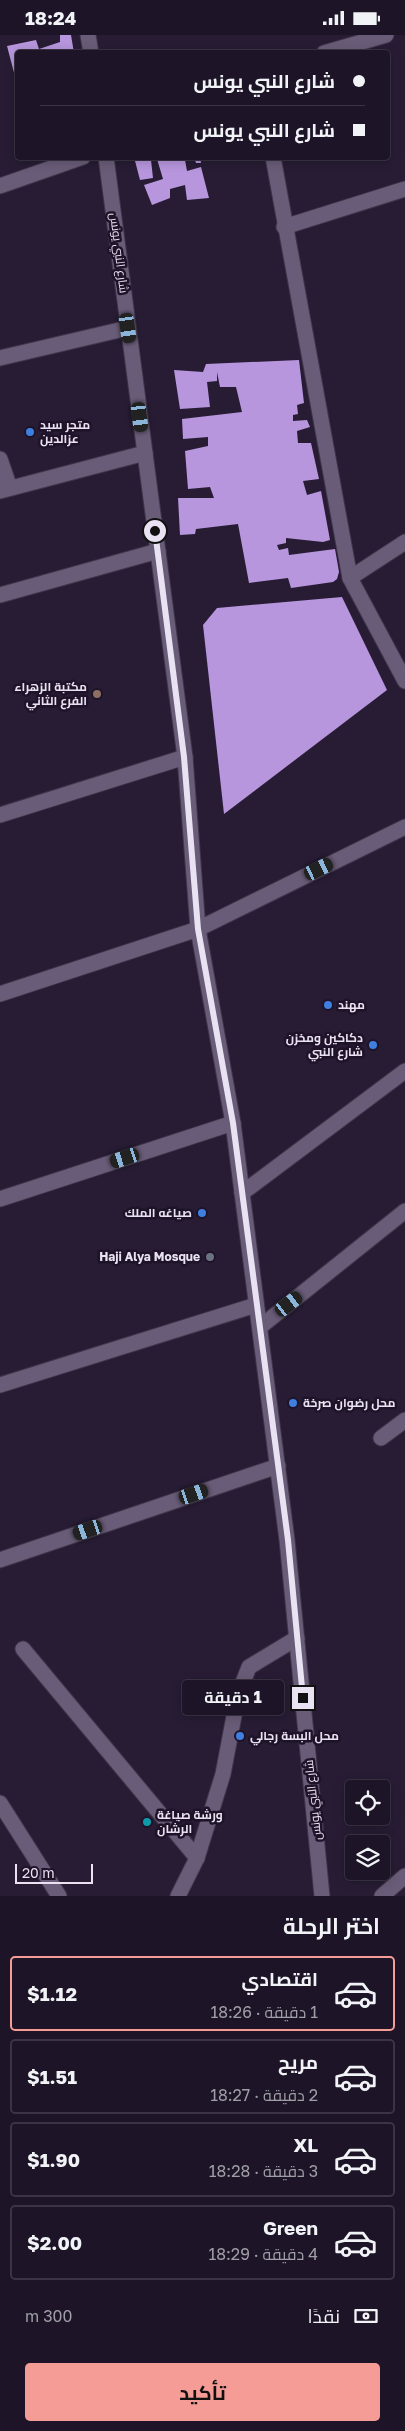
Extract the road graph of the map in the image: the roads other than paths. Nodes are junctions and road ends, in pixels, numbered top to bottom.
1 (88, 35) edge
2 (386, 35) edge
3 (90, 50) edge
4 (334, 50) edge
5 (74, 160) edge
6 (106, 160) edge
7 (273, 160) edge
8 (0, 186) edge
9 (405, 189) edge
10 (284, 227) junction
11 (128, 328) junction
12 (0, 358) edge
13 (145, 453) junction
14 (0, 459) edge
15 (5, 490) edge
16 (405, 542) edge
17 (158, 551) junction
18 (350, 578) junction
19 (0, 595) edge
20 (405, 680) edge
21 (184, 757) junction
22 (0, 815) edge
23 (405, 827) edge
24 (198, 929) junction
25 (0, 994) edge
26 (405, 1071) edge
27 (233, 1123) junction
28 (242, 1193) junction
29 (0, 1199) edge
30 (405, 1211) edge
31 (256, 1305) junction
32 (260, 1327) junction
33 (0, 1385) edge
34 (405, 1420) edge
35 (381, 1437) dead end
36 (278, 1466) junction
37 (0, 1560) edge
38 (297, 1638) junction
39 (23, 1649) dead end
40 (0, 1803) edge
41 (198, 1858) junction
42 (405, 1876) edge
43 (385, 1895) edge
44 (59, 1896) edge
45 (178, 1896) edge
46 (322, 1896) edge

1 - 3 street
2 - 4 street
5 - 8 street
6 - 11 street, شارع النبي يونس
7 - 10 street
9 - 10 street
10 - 18 street
11 - 12 street
11 - 13 street, شارع النبي يونس
13 - 15 street
13 - 17 street, شارع النبي يونس
14 - 15 street
16 - 18 street
17 - 19 street
17 - 21 street, شارع النبي يونس
18 - 20 street
21 - 22 street
21 - 24 street, شارع النبي يونس
23 - 24 street
24 - 25 street
24 - 27 street, شارع النبي يونس
26 - 28 street
27 - 28 street, شارع النبي يونس
27 - 29 street
28 - 31 street, شارع النبي يونس
30 - 32 street
31 - 32 street, شارع النبي يونس
31 - 33 street
32 - 36 street, شارع النبي يونس
34 - 35 street
36 - 37 street
36 - 38 street, شارع النبي يونس
38 - 41 street
38 - 46 street, شارع النبي يونس
39 - 41 street
40 - 44 street
41 - 45 street
42 - 43 street

